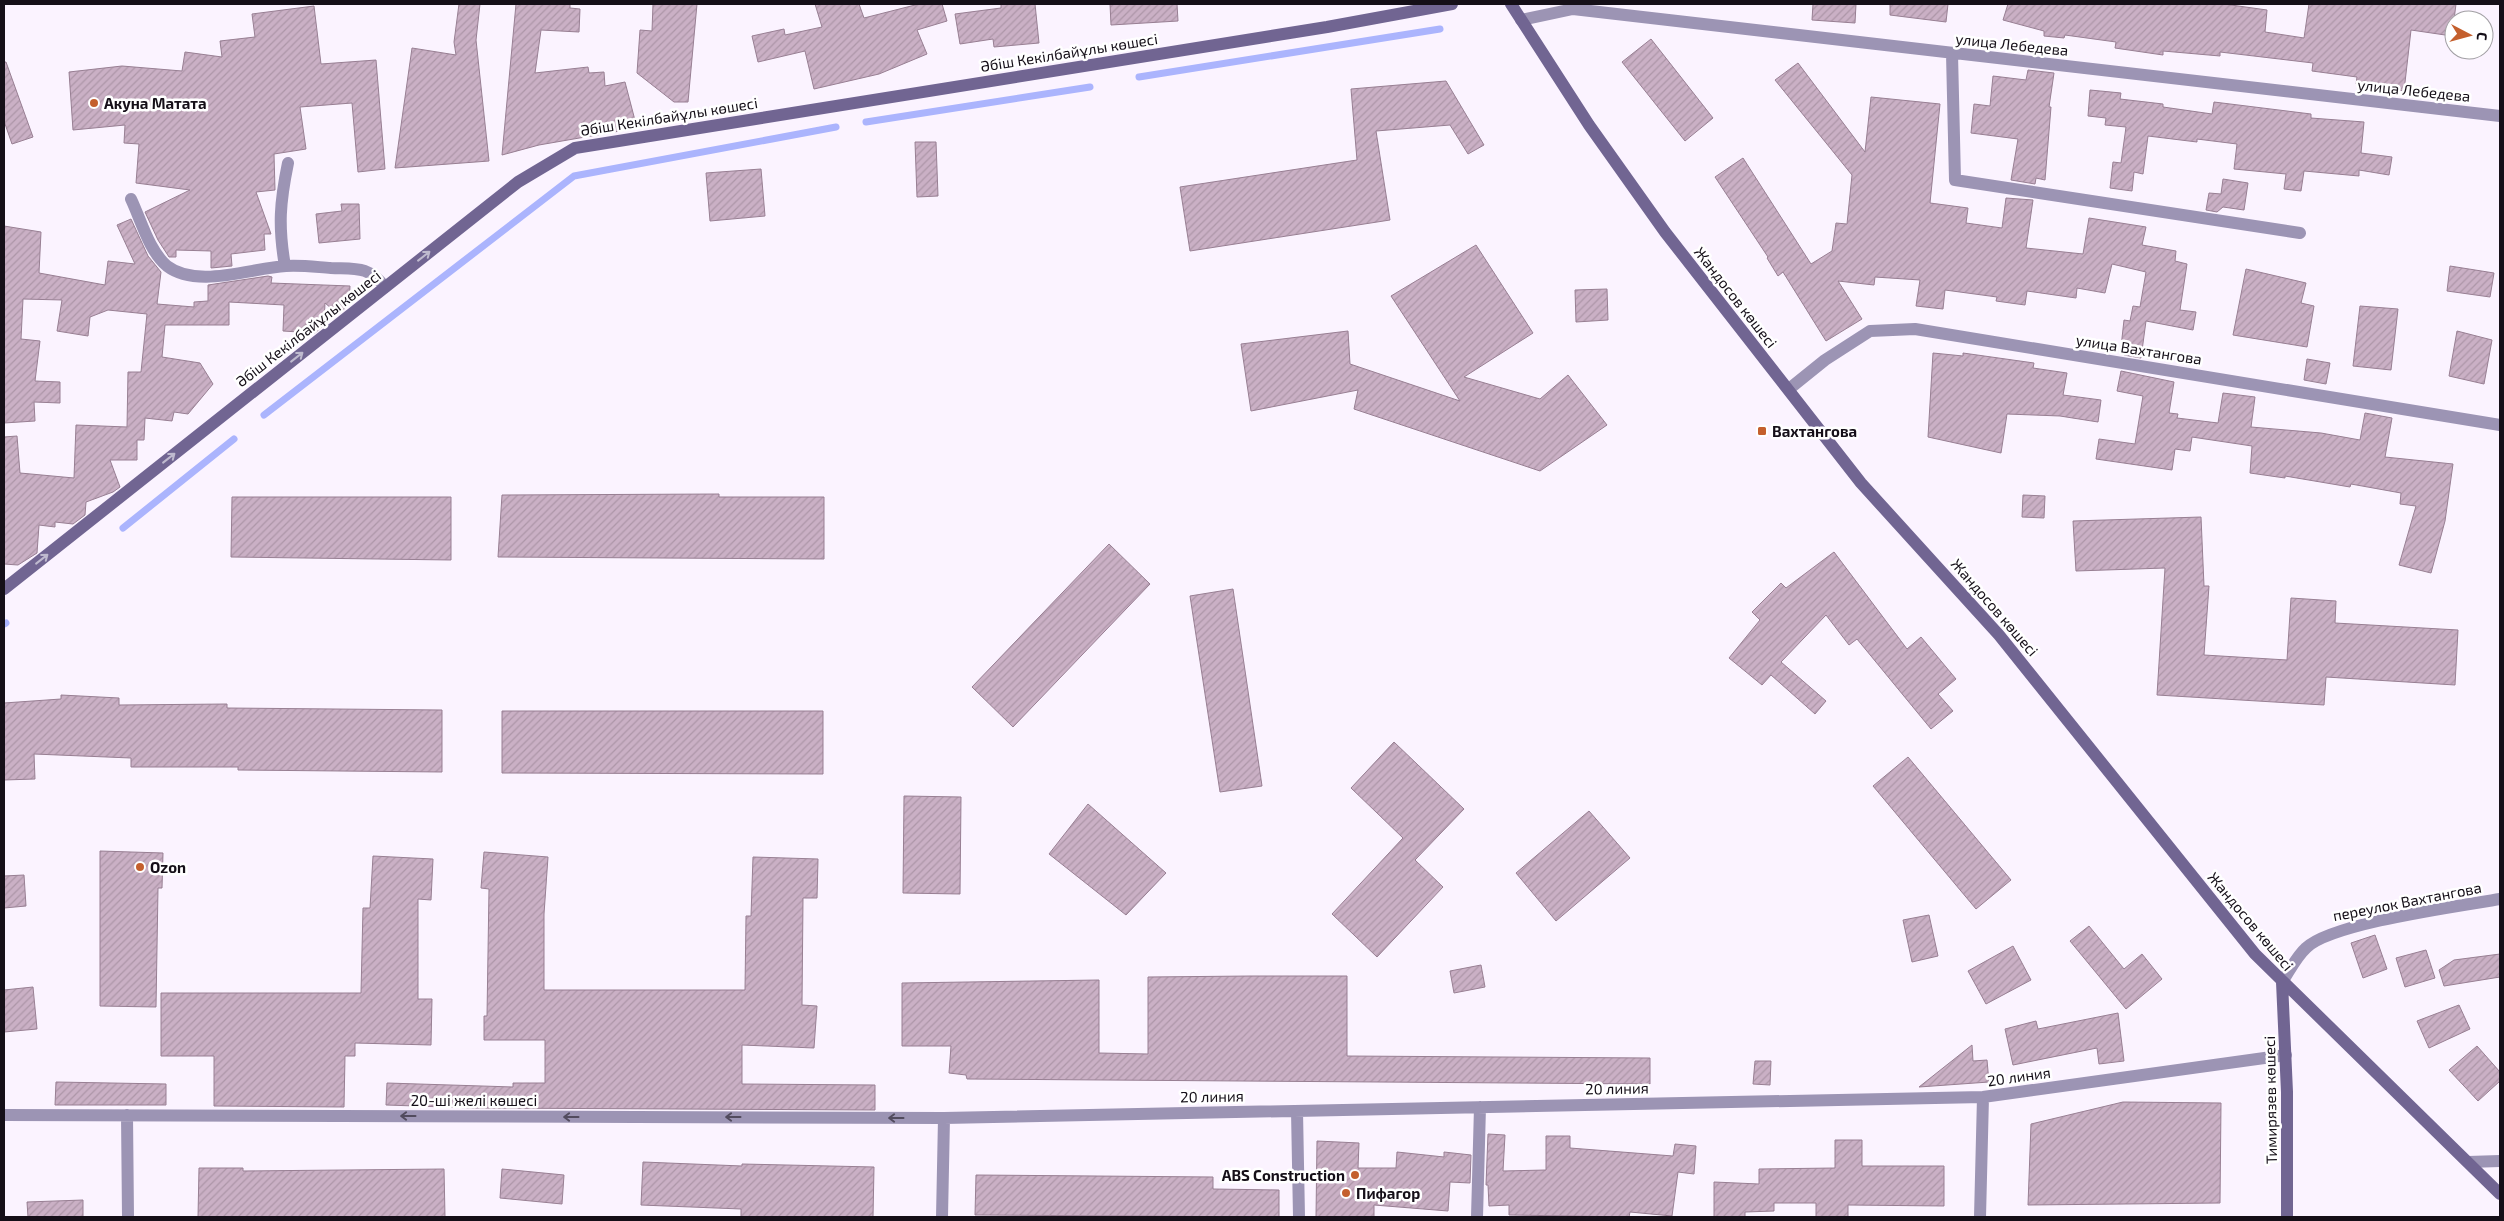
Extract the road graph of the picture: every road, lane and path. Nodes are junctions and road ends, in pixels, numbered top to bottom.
1 (1452, 4) edge
2 (1511, 4) edge
3 (1521, 20) junction
4 (1952, 54) junction
5 (2500, 116) edge
6 (288, 163) dead end
7 (131, 200) dead end
8 (2300, 232) dead end
9 (285, 266) junction
10 (385, 288) junction
11 (1789, 388) junction
12 (2500, 425) edge
13 (4, 589) edge
14 (2500, 899) edge
15 (2282, 982) junction
16 (2286, 1055) junction
17 (1982, 1097) junction
18 (1480, 1107) junction
19 (1297, 1110) junction
20 (4, 1115) edge
21 (127, 1115) junction
22 (944, 1118) junction
23 (2500, 1161) edge
24 (2468, 1162) junction
25 (2500, 1194) edge
26 (128, 1217) edge
27 (942, 1217) edge
28 (1299, 1217) edge
29 (1477, 1217) edge
30 (1980, 1217) edge
31 (2286, 1217) edge

10 -> 1 main road, Әбіш Кекілбайұлы көшесі
2 - 3 main road, Жандосов көшесі
3 - 4 street, улица Лебедева
3 - 11 main road, Жандосов көшесі
4 - 5 street, улица Лебедева
4 - 8 street
6 - 9 street
7 - 9 street
9 - 10 street
13 -> 10 main road, Әбіш Кекілбайұлы көшесі
11 - 12 street, улица Вахтангова
11 - 15 main road, Жандосов көшесі
14 - 15 street, переулок Вахтангова
15 - 16 main road, Тимирязев көшесі
15 - 24 main road, Жандосов көшесі
16 - 17 street, 20 линия
16 - 31 main road, Тимирязев көшесі
17 - 18 street, 20 линия
17 - 30 street
18 - 19 street, 20 линия
18 - 29 street
19 - 22 street, 20 линия
19 - 28 street
20 - 21 street, 20-ші желі көшесі
22 -> 21 street, 20-ші желі көшесі
21 - 26 street
22 - 27 street
23 - 24 street
24 - 25 main road, Жандосов көшесі

